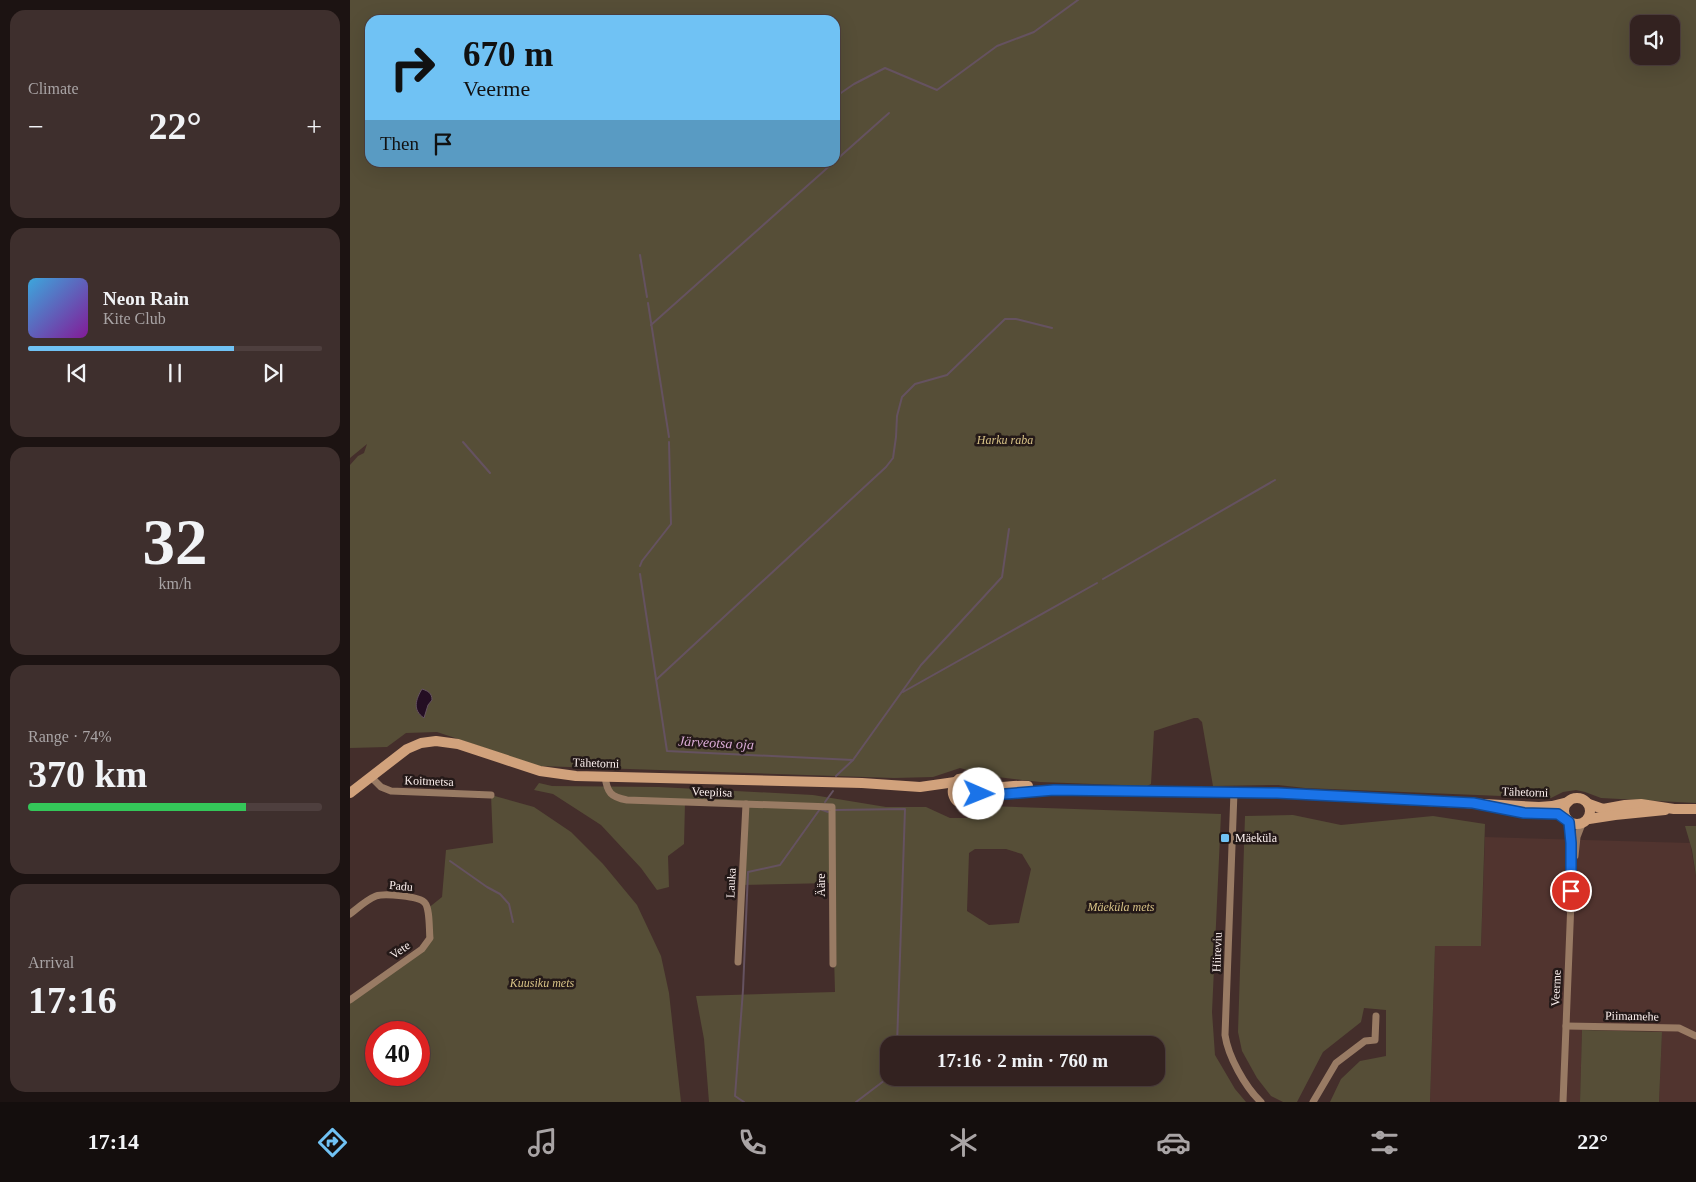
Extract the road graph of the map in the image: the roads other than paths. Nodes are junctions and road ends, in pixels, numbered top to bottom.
1 (605, 776) junction
2 (371, 777) junction
3 (955, 782) junction
4 (862, 783) junction
5 (978, 783) junction
6 (1054, 790) junction
7 (1234, 792) junction
8 (350, 793) edge
9 (491, 795) dead end
10 (954, 796) junction
11 (975, 800) junction
12 (1568, 802) junction
13 (746, 804) junction
14 (1481, 804) junction
15 (1589, 804) junction
16 (832, 807) joint
17 (1674, 809) junction
18 (1696, 809) edge
19 (1568, 820) junction
20 (1585, 822) junction
21 (1572, 876) junction
22 (424, 901) joint
23 (350, 914) edge
24 (738, 962) dead end
25 (833, 964) dead end
26 (350, 1000) edge
27 (1376, 1016) dead end
28 (1566, 1026) junction
29 (1696, 1036) edge
30 (1261, 1102) edge
31 (1313, 1102) edge
32 (1563, 1102) edge

1 - 2 street, Tähetorni
1 - 4 street, Tähetorni
1 - 13 street, Veepiisa
2 - 8 street, Tähetorni
2 - 9 street, Koitmetsa
3 - 4 street, Tähetorni
3 - 5 street
3 - 10 street
4 - 10 street, Tähetorni
5 - 6 street, Tähetorni
5 - 11 street
6 - 7 street, Tähetorni
6 - 11 street, Tähetorni
7 - 14 street, Tähetorni
7 - 30 street, Hiireviu
10 - 11 street
12 - 14 street, Tähetorni
12 - 15 street
12 - 19 street
13 - 16 street, Veepiisa
13 - 24 street, Lauka
14 - 19 street, Tähetorni
15 - 17 street
15 - 20 street
16 - 25 street, Ääre
17 - 18 street
17 - 20 street
19 - 20 street
19 - 21 street, Veerme
20 - 21 street, Veerme
21 - 28 street, Veerme
22 - 23 street, Padu
22 - 26 street, Vete
27 - 31 street
28 - 29 street, Piimamehe
28 - 32 street, Veerme

